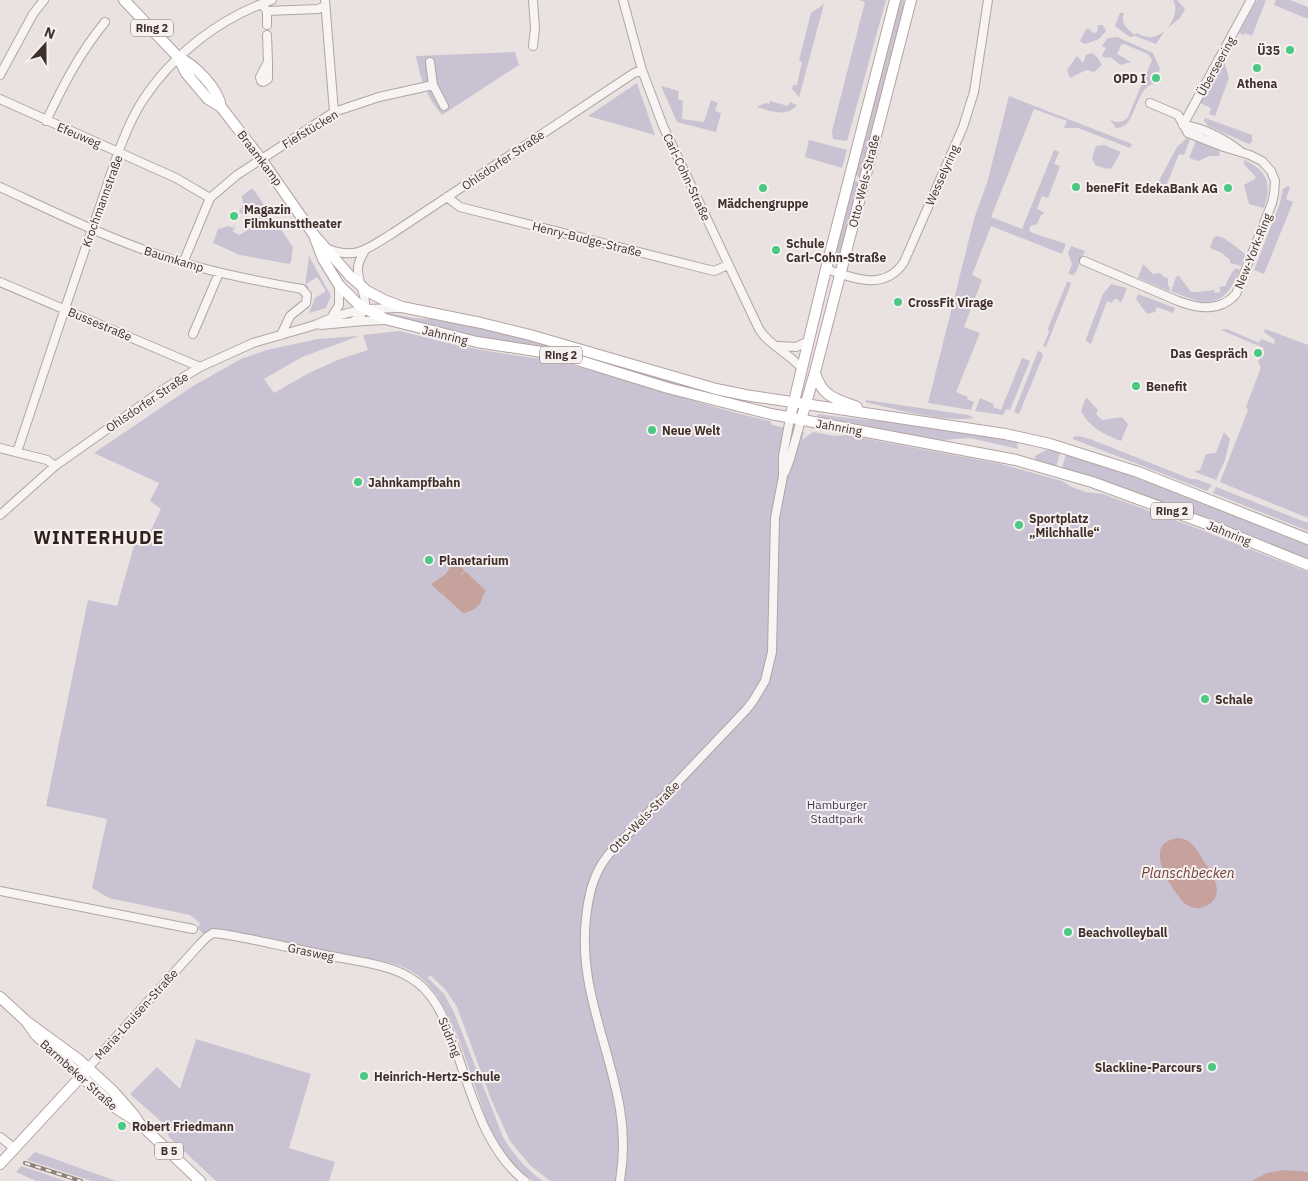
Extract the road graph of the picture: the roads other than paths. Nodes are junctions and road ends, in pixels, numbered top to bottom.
1 (44, 0) edge
2 (124, 0) edge
3 (272, 0) edge
4 (533, 0) edge
5 (623, 0) edge
6 (895, 0) edge
7 (911, 0) edge
8 (988, 0) edge
9 (1248, 2) edge
10 (262, 3) junction
11 (325, 3) edge
12 (267, 11) junction
13 (105, 22) dead end
14 (267, 25) dead end
15 (267, 35) dead end
16 (533, 46) dead end
17 (178, 57) junction
18 (268, 62) dead end
19 (430, 62) dead end
20 (642, 70) junction
21 (0, 75) edge
22 (434, 85) junction
23 (0, 99) edge
24 (1150, 103) dead end
25 (444, 106) dead end
26 (334, 112) junction
27 (46, 121) junction
28 (1183, 124) junction
29 (119, 152) junction
30 (261, 159) junction
31 (0, 187) edge
32 (447, 197) junction
33 (210, 198) junction
34 (92, 230) junction
35 (314, 235) junction
36 (328, 249) junction
37 (365, 250) junction
38 (1086, 262) dead end
39 (183, 263) junction
40 (728, 265) junction
41 (826, 269) junction
42 (219, 273) junction
43 (840, 274) junction
44 (0, 282) edge
45 (339, 285) junction
46 (363, 288) junction
47 (364, 309) junction
48 (408, 309) junction
49 (65, 310) junction
50 (431, 313) joint
51 (329, 319) junction
52 (393, 321) junction
53 (352, 322) junction
54 (316, 325) junction
55 (193, 334) dead end
56 (281, 335) junction
57 (809, 341) junction
58 (773, 345) junction
59 (200, 367) junction
60 (802, 369) junction
61 (815, 372) junction
62 (794, 403) junction
63 (806, 404) junction
64 (875, 414) junction
65 (790, 418) junction
66 (801, 420) junction
67 (0, 448) edge
68 (17, 452) junction
69 (55, 466) junction
70 (783, 476) junction
71 (0, 515) edge
72 (1308, 539) edge
73 (1308, 565) edge
74 (0, 891) edge
75 (192, 929) dead end
76 (213, 934) joint
77 (409, 976) joint
78 (0, 997) edge
79 (84, 1072) junction
80 (0, 1137) edge
81 (14, 1148) junction
82 (0, 1164) edge
83 (200, 1181) edge
84 (525, 1181) edge
85 (620, 1181) edge

1 - 21 street
2 - 17 main road, Braamkamp / Ring 2
3 - 10 street, Krochmannstraße
4 - 16 street
5 - 20 street, Carl-Cohn-Straße
6 - 41 main road, Otto-Wels-Straße
7 - 43 main road, Otto-Wels-Straße
8 - 43 street, Wesselyring
9 - 28 street, Überseering
10 - 12 street
10 - 17 street, Krochmannstraße
11 - 12 street
11 - 26 street
12 - 14 street
13 - 27 street
15 - 18 street
17 - 29 street, Krochmannstraße
17 - 30 main road, Braamkamp / Ring 2
19 - 22 street
20 - 32 street, Ohlsdorfer Straße
20 - 40 street, Carl-Cohn-Straße
22 - 25 street
22 - 26 street, Fiefstücken
23 - 27 street, Efeuweg
24 - 28 street, New-York-Ring
26 - 30 street, Fiefstücken
27 - 29 street, Efeuweg
28 - 38 street, New-York-Ring
29 - 33 street, Efeuweg
29 - 34 street, Krochmannstraße
30 - 33 street, Fiefstücken
30 - 35 main road, Braamkamp / Ring 2
31 - 34 street, Baumkamp
32 - 37 street, Ohlsdorfer Straße
32 - 40 street, Henry-Budge-Straße
33 - 39 street, Fiefstücken
34 - 39 street, Baumkamp
34 - 49 street, Krochmannstraße
35 - 36 main road, Braamkamp / Ring 2
35 - 45 main road, Braamkamp / Ring 2
36 - 37 street, Ohlsdorfer Straße
36 - 46 main road, Braamkamp / Ring 2
37 - 46 street
39 - 42 street, Baumkamp
40 - 58 street, Carl-Cohn-Straße
41 - 43 street, Wesselyring
41 - 57 main road, Otto-Wels-Straße
42 - 55 street
42 - 56 street, Baumkamp
43 - 61 main road, Otto-Wels-Straße
44 - 49 street, Bussestraße
45 - 47 main road, Braamkamp / Ring 2
45 - 51 street
46 - 47 street
46 - 48 main road, Braamkamp / Ring 2
47 - 48 street, Ohlsdorfer Straße
47 - 51 street, Ohlsdorfer Straße
47 - 52 main road, Jahnring / Ring 2
47 - 53 street
48 - 50 main road, Braamkamp / Ring 2
49 - 59 street, Bussestraße
49 - 68 street, Krochmannstraße
50 - 62 main road, Jahnring / Ring 2
51 - 54 street, Ohlsdorfer Straße
52 - 53 street, Ohlsdorfer Straße
52 - 65 main road, Jahnring / Ring 2
53 - 54 street, Ohlsdorfer Straße
54 - 56 street, Ohlsdorfer Straße
56 - 59 street, Ohlsdorfer Straße
57 - 58 street
57 - 60 main road, Otto-Wels-Straße
58 - 60 street, Carl-Cohn-Straße
59 - 69 street, Ohlsdorfer Straße
60 - 62 main road, Otto-Wels-Straße
61 - 63 main road, Otto-Wels-Straße
61 - 64 main road
62 - 63 main road, Jahnring / Ring 2
62 - 65 main road, Otto-Wels-Straße
63 - 64 main road, Jahnring / Ring 2
63 - 66 main road, Otto-Wels-Straße
64 - 72 main road, Jahnring / Ring 2
65 - 66 main road, Jahnring / Ring 2
65 - 70 street, Otto-Wels-Straße
66 - 70 street, Otto-Wels-Straße
66 - 73 main road, Jahnring / Ring 2
67 - 68 street
68 - 69 street
69 - 71 street, Ohlsdorfer Straße
70 - 85 street, Otto-Wels-Straße
74 - 75 street
76 - 77 street, Grasweg
76 - 79 street, Maria-Louisen-Straße
77 - 84 street, Südring
78 - 79 main road, Barmbeker Straße / B 5
79 - 81 main road, Maria-Louisen-Straße
79 - 83 main road, Barmbeker Straße / B 5
80 - 81 street
81 - 82 main road, Maria-Louisen-Straße

